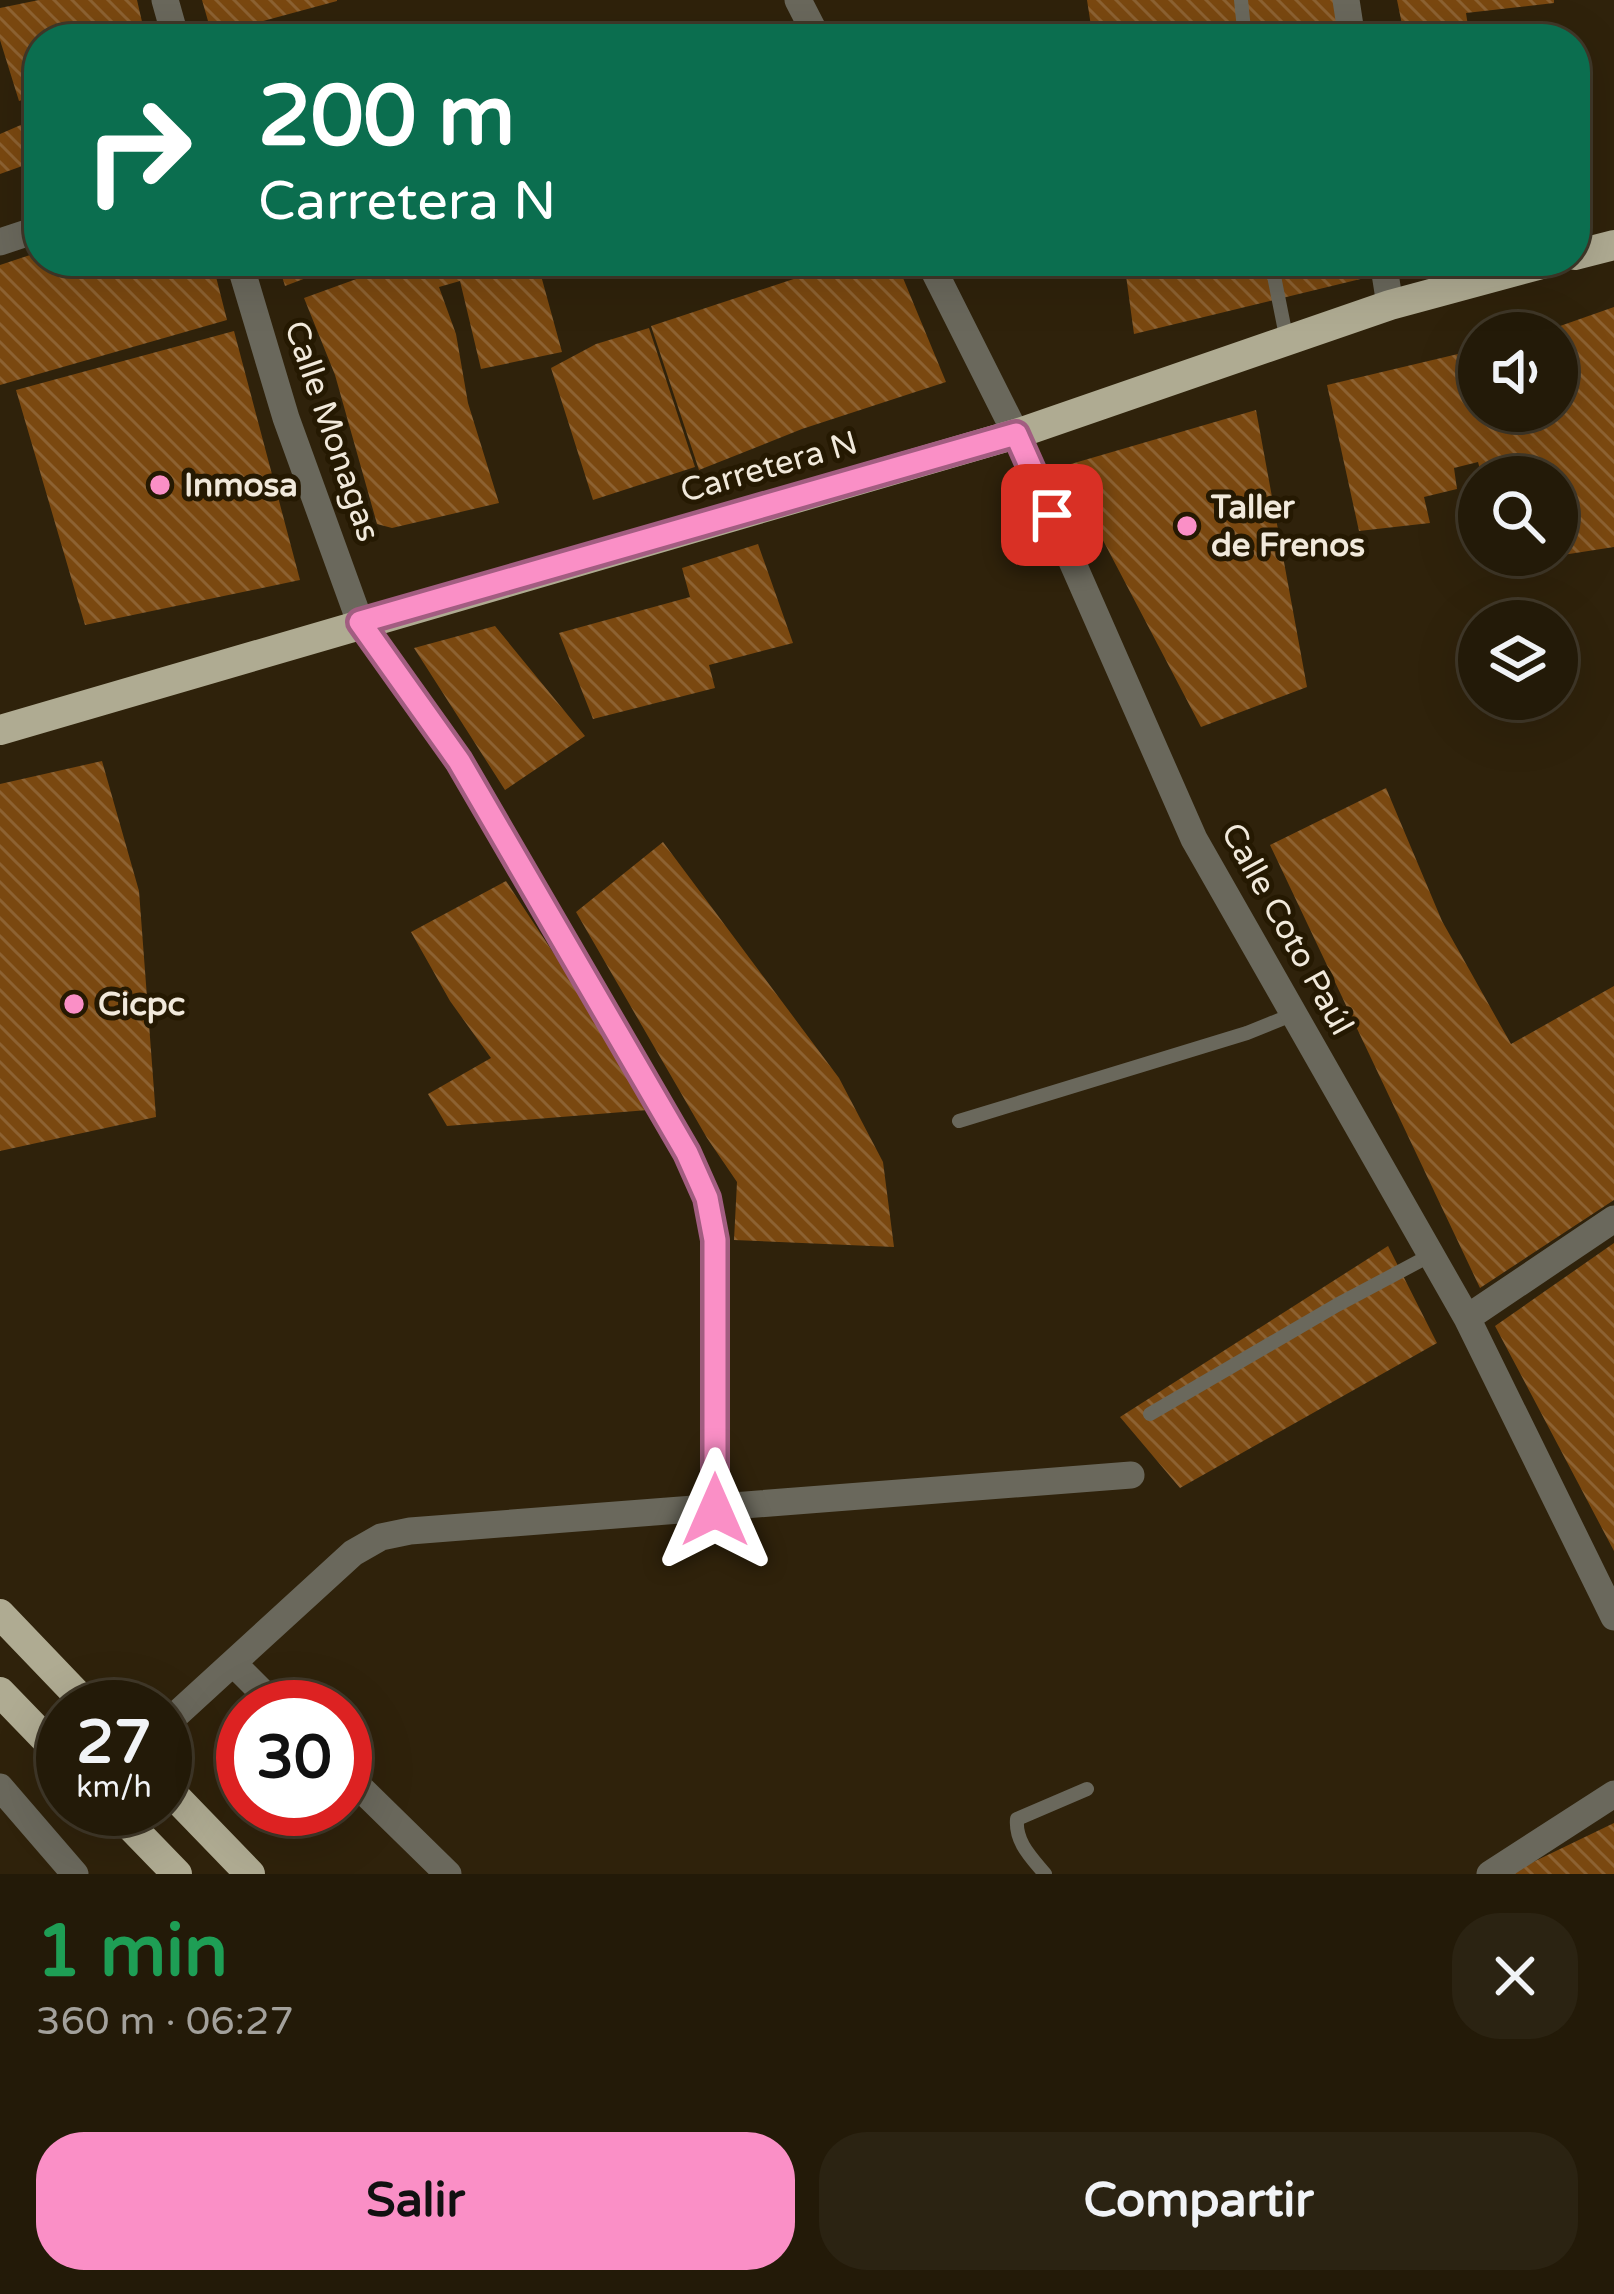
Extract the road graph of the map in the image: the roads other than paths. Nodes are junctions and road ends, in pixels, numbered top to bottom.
1 (243, 276) edge
2 (937, 276) edge
3 (1274, 276) edge
4 (1385, 276) edge
5 (1497, 276) edge
6 (1390, 305) junction
7 (1287, 341) junction
8 (1016, 434) junction
9 (360, 622) junction
10 (0, 730) edge
11 (1294, 1015) junction
12 (959, 1121) dead end
13 (1614, 1219) edge
14 (1431, 1255) junction
15 (1467, 1318) junction
16 (1150, 1414) dead end
17 (1131, 1475) dead end
18 (715, 1510) junction
19 (0, 1614) edge
20 (1614, 1617) edge
21 (232, 1663) junction
22 (63, 1680) edge
23 (250, 1680) edge
24 (0, 1692) edge
25 (192, 1700) edge
26 (36, 1729) edge
27 (0, 1787) edge
28 (1088, 1789) dead end
29 (1614, 1794) edge
30 (372, 1799) edge
31 (192, 1814) edge
32 (140, 1836) edge
33 (75, 1874) edge
34 (177, 1874) edge
35 (250, 1874) edge
36 (448, 1874) edge
37 (1045, 1874) edge
38 (1490, 1874) edge

1 - 9 street, Calle Monagas
2 - 8 street, Calle Coto Paúl
3 - 7 lane
4 - 6 street
5 - 6 main road, Carretera N
6 - 7 main road, Carretera N
7 - 8 main road, Carretera N
8 - 9 main road, Carretera N
8 - 11 street, Calle Coto Paúl
9 - 10 main road, Carretera N
9 - 18 street, Calle Monagas
11 - 12 lane
11 - 14 street, Calle Coto Paúl
13 - 15 street
14 - 15 street, Calle Coto Paúl
14 - 16 lane
15 - 20 street, Calle Coto Paúl
17 - 18 street
18 - 21 street
19 - 22 main road
21 - 23 street
21 - 25 street
24 - 26 main road
27 - 33 street
28 - 37 lane
29 - 38 street
30 - 36 street
31 - 35 main road
32 - 34 main road

